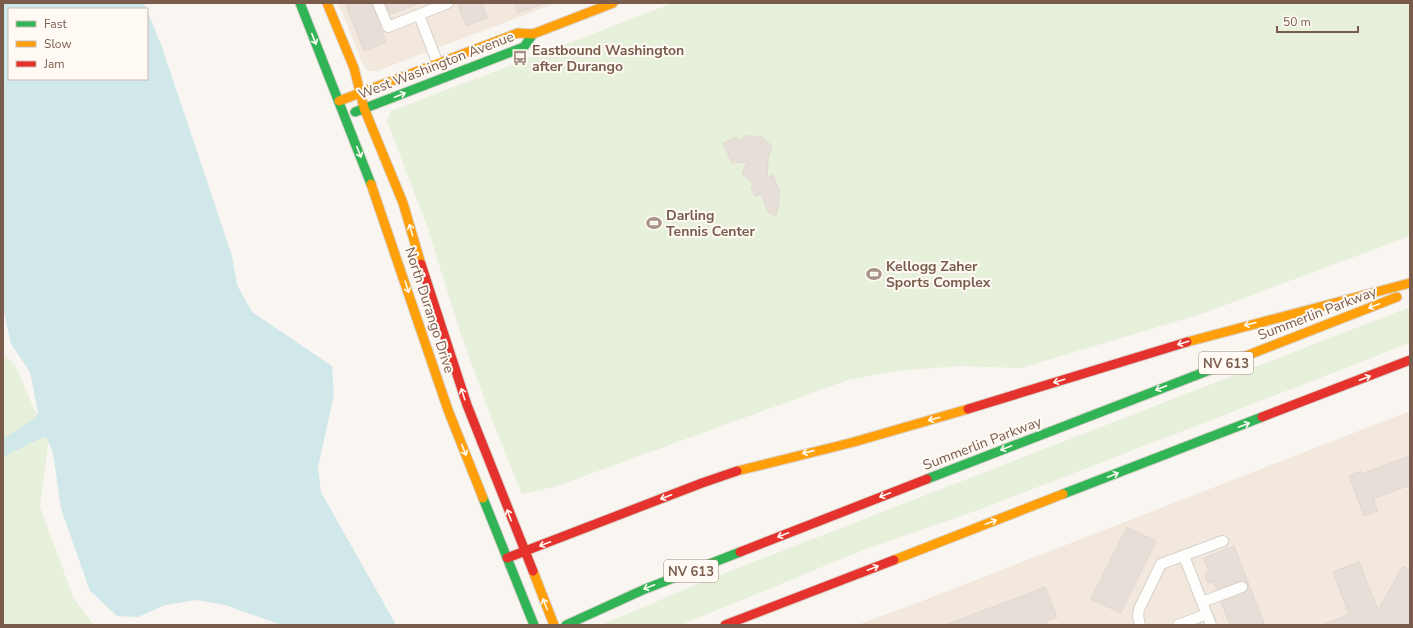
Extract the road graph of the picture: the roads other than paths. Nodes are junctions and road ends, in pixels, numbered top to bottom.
1 (300, 3) edge
2 (327, 3) edge
3 (378, 3) edge
4 (448, 3) edge
5 (613, 3) edge
6 (419, 15) junction
7 (533, 34) junction
8 (438, 64) junction
9 (362, 93) junction
10 (339, 101) junction
11 (364, 108) junction
12 (344, 116) junction
13 (1410, 283) edge
14 (1410, 292) edge
15 (1410, 360) edge
16 (1223, 541) dead end
17 (523, 552) junction
18 (1184, 556) junction
19 (507, 558) junction
20 (836, 582) junction
21 (1242, 587) dead end
22 (1202, 602) junction
23 (1207, 614) junction
24 (1139, 624) edge
25 (534, 625) edge
26 (554, 625) edge
27 (566, 625) edge
28 (724, 625) edge
29 (746, 625) edge
30 (1178, 625) edge
31 (1211, 625) edge

1 -> 10 main road, North Durango Drive
2 - 9 main road, North Durango Drive
3 - 6 street
4 - 6 street
5 - 7 main road, West Washington Avenue
6 - 8 street
7 - 8 main road, West Washington Avenue
11 -> 7 main road, West Washington Avenue
8 - 9 main road, West Washington Avenue
9 - 10 main road, West Washington Avenue
9 - 11 main road, North Durango Drive
10 - 12 main road, North Durango Drive
11 - 12 main road, West Washington Avenue
17 -> 11 main road, North Durango Drive
12 -> 19 main road, North Durango Drive
13 -> 17 main road
14 -> 27 main road, Summerlin Parkway / NV 613
20 -> 15 main road
16 - 18 street
17 - 19 main road
26 -> 17 main road, North Durango Drive
18 - 22 street
18 - 24 street
19 - 25 main road, North Durango Drive
20 - 28 main road
20 - 29 main road
21 - 22 street
22 - 23 street
23 - 30 street
23 - 31 street

